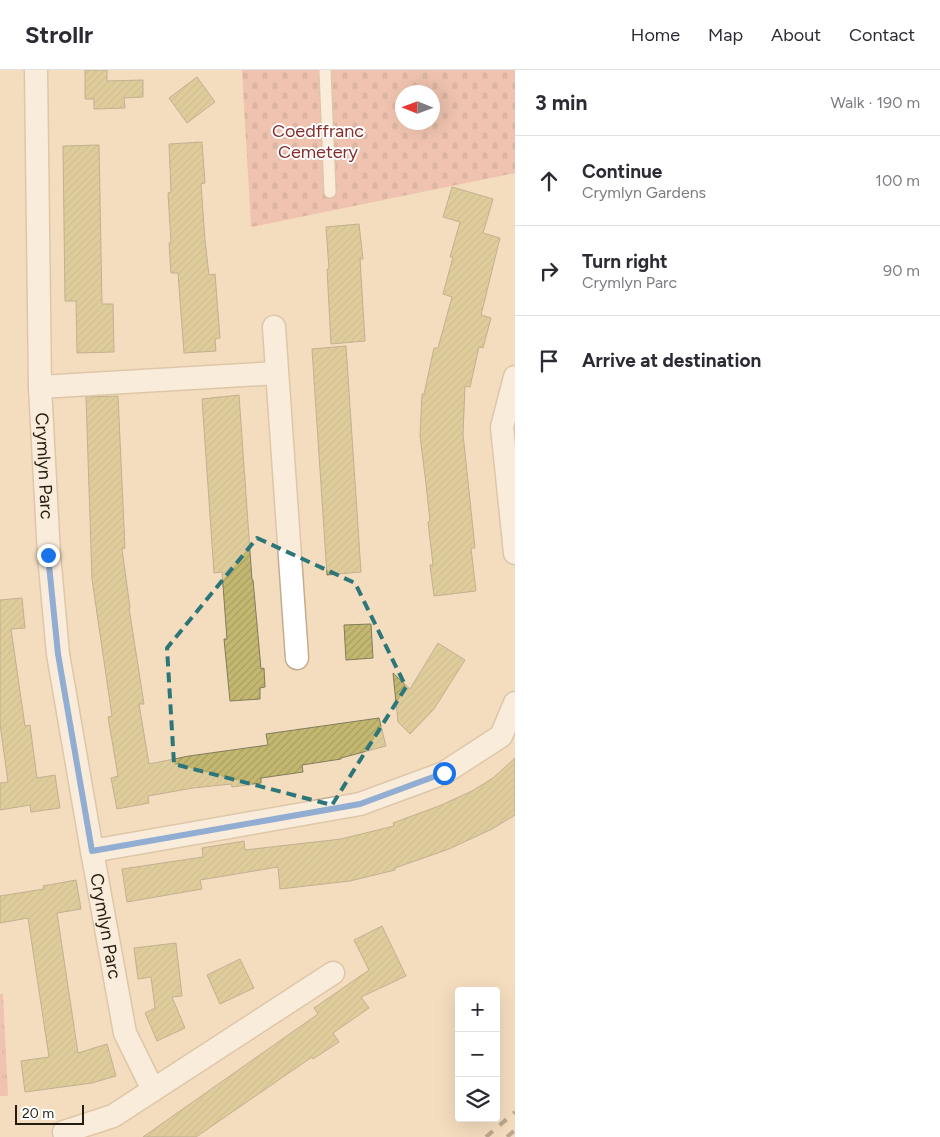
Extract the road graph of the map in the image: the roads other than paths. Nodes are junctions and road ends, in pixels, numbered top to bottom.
1 (36, 70) edge
2 (325, 70) edge
3 (330, 192) dead end
4 (274, 327) dead end
5 (277, 373) junction
6 (515, 377) edge
7 (40, 387) junction
8 (515, 553) edge
9 (297, 658) dead end
10 (515, 703) edge
11 (92, 851) junction
12 (333, 973) dead end
13 (153, 1090) junction
14 (64, 1132) dead end

1 - 7 street, Crymlyn Parc
2 - 3 lane
4 - 5 street
5 - 7 street
5 - 9 street
6 - 8 street
7 - 11 street, Crymlyn Parc
10 - 11 street
11 - 13 street, Crymlyn Parc
12 - 13 street
13 - 14 street

